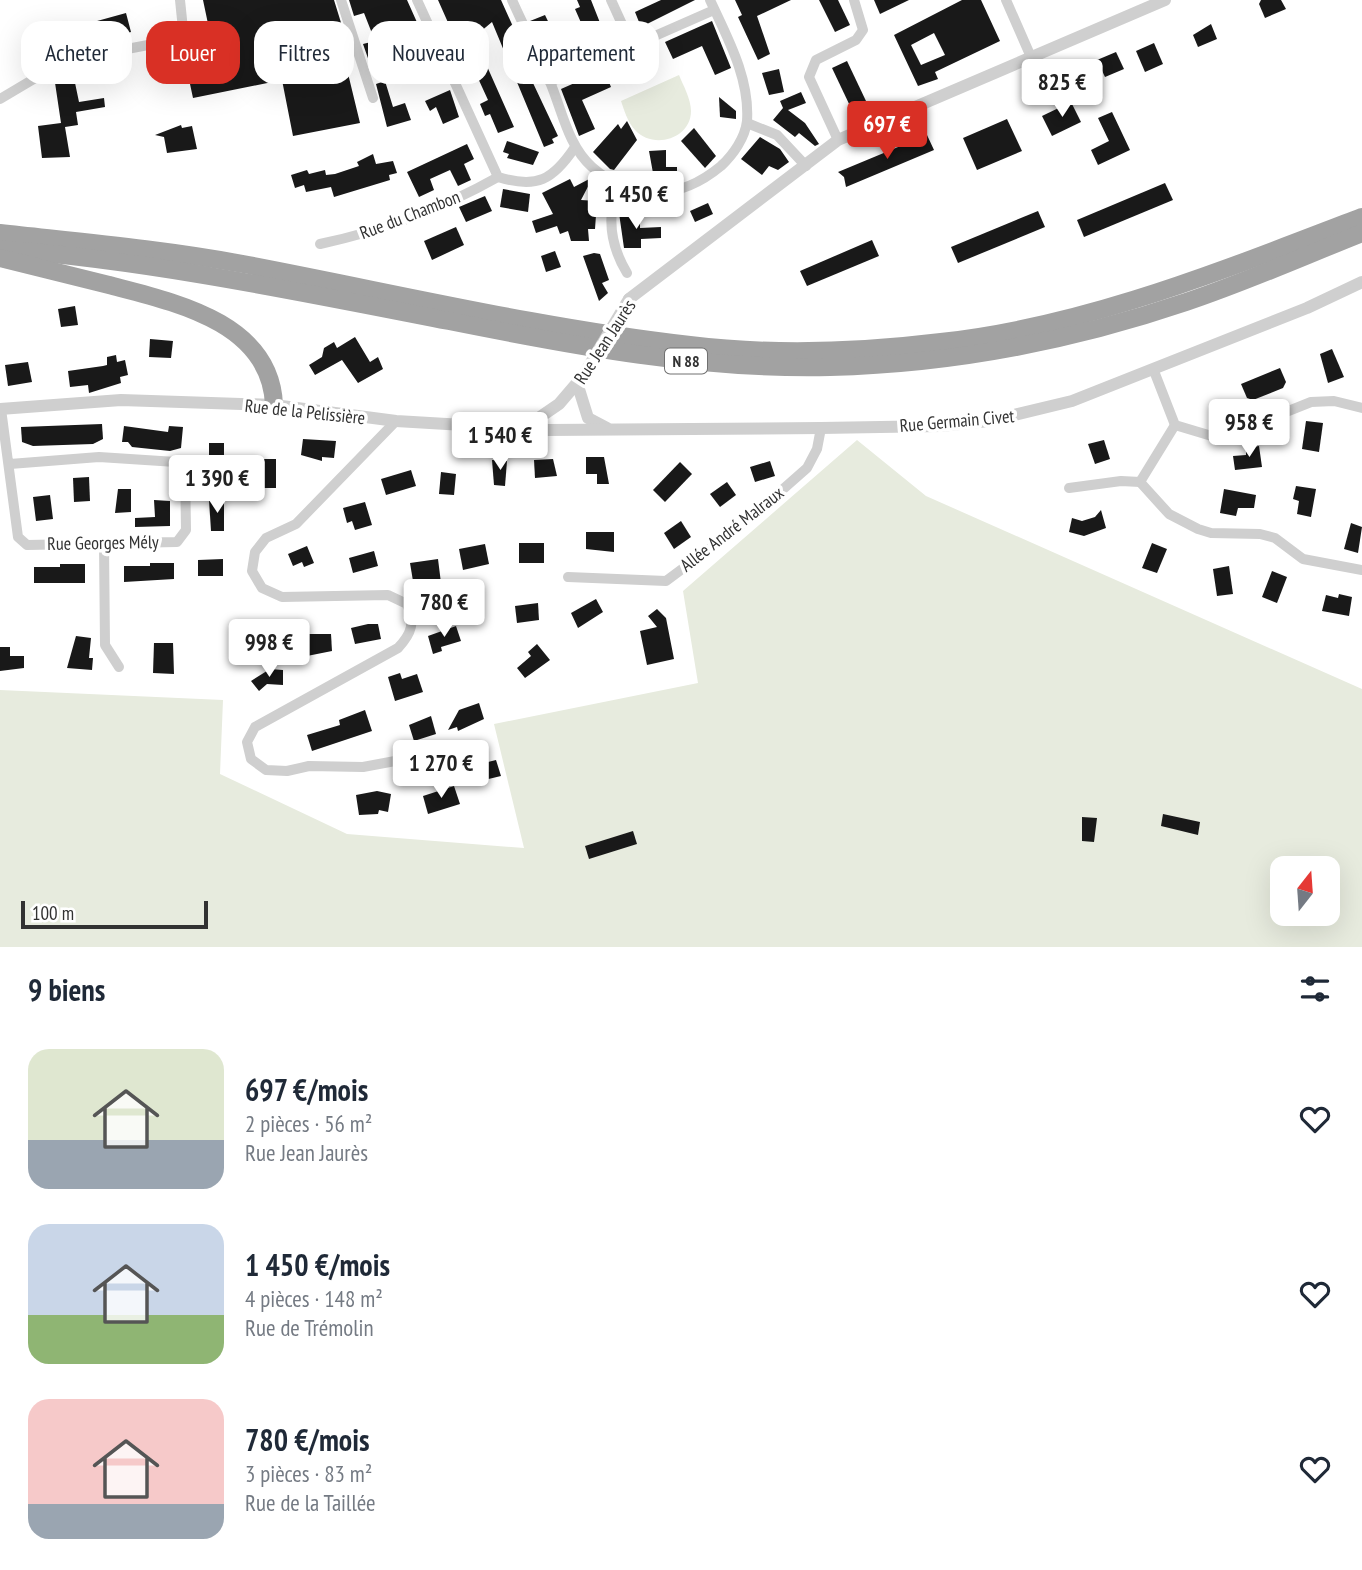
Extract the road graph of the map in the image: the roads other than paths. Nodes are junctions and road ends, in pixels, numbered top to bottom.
1 (180, 0) edge
2 (341, 0) edge
3 (417, 0) edge
4 (512, 0) edge
5 (611, 0) edge
6 (853, 0) edge
7 (1006, 0) edge
8 (1166, 0) edge
9 (712, 5) edge
10 (522, 21) edge
11 (621, 21) edge
12 (659, 32) edge
13 (1031, 57) junction
14 (551, 84) edge
15 (373, 98) dead end
16 (0, 99) edge
17 (747, 123) junction
18 (838, 140) junction
19 (575, 147) junction
20 (806, 166) junction
21 (498, 177) junction
22 (618, 186) junction
23 (1362, 217) edge
24 (0, 233) edge
25 (1362, 233) edge
26 (320, 244) dead end
27 (0, 249) edge
28 (0, 258) edge
29 (626, 272) dead end
30 (1362, 282) edge
31 (1154, 370) junction
32 (580, 381) junction
33 (274, 405) junction
34 (1362, 408) edge
35 (1, 409) edge
36 (396, 421) junction
37 (1175, 425) junction
38 (523, 428) junction
39 (821, 428) junction
40 (611, 430) junction
41 (10, 464) junction
42 (1140, 482) junction
43 (1069, 488) dead end
44 (104, 544) junction
45 (1362, 570) edge
46 (568, 577) dead end
47 (119, 667) dead end
48 (449, 751) dead end

1 - 16 street
2 - 15 street
3 - 21 street
4 - 10 street
5 - 11 street
6 - 18 street
7 - 13 street
8 - 13 street, Rue Jean Jaurès
9 - 12 street
9 - 17 street
13 - 18 street, Rue Jean Jaurès
14 - 19 street
17 - 20 street
17 - 22 street
18 - 20 street, Rue Jean Jaurès
19 - 21 street
19 - 22 street
20 - 32 street, Rue Jean Jaurès, bridge
21 - 26 street, Rue du Chambon
22 - 29 street
23 - 24 highway, N 88
25 - 27 highway, N 88
28 - 33 highway
30 - 31 street, Rue Germain Civet
31 - 37 street
31 - 39 street, Rue Germain Civet
32 - 38 street, Rue Jean Jaurès
32 - 40 street
33 - 35 street, Rue de la Pelissière
33 - 36 street, Rue de la Pelissière
34 - 37 street
35 - 41 street, Rue Georges Mély
36 - 38 street, Rue de la Pelissière
36 - 48 street
37 - 42 street
38 - 40 street, Rue de la Pelissière
39 - 40 street, Rue Germain Civet
39 - 46 street, Allée André Malraux
41 - 44 street, Rue Georges Mély
41 - 44 street, Rue Georges Mély
42 - 43 street
42 - 45 street
44 - 47 street

